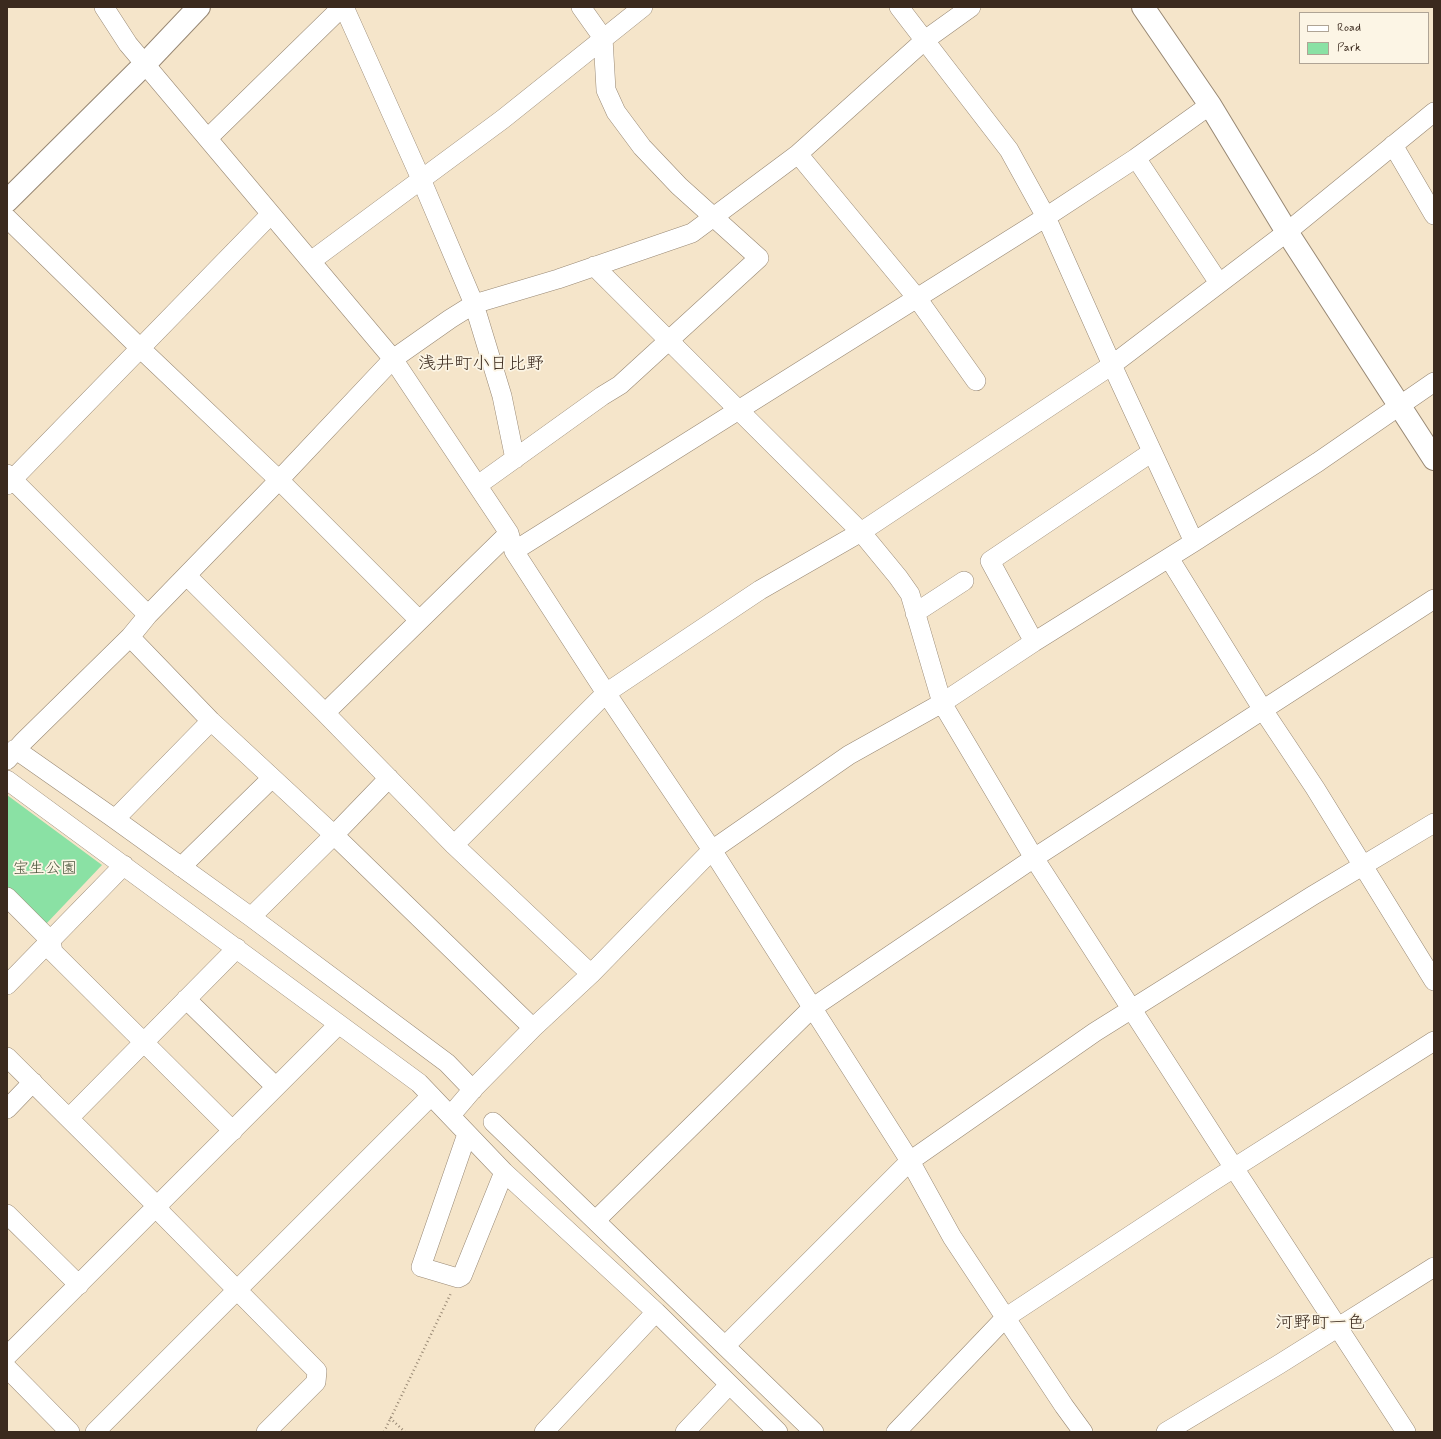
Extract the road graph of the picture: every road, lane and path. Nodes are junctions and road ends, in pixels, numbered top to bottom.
1 (104, 7) edge
2 (199, 7) edge
3 (343, 7) edge
4 (580, 7) edge
5 (643, 7) edge
6 (899, 7) edge
7 (971, 7) edge
8 (1142, 7) edge
9 (603, 38) junction
10 (925, 40) junction
11 (145, 64) junction
12 (1210, 105) junction
13 (1434, 112) edge
14 (208, 138) junction
15 (1393, 145) junction
16 (798, 154) junction
17 (1136, 158) junction
18 (421, 179) junction
19 (7, 201) edge
20 (271, 214) junction
21 (1434, 215) edge
22 (714, 217) junction
23 (1046, 217) junction
24 (7, 218) edge
25 (1286, 232) junction
26 (311, 261) junction
27 (594, 266) junction
28 (1219, 283) junction
29 (917, 298) junction
30 (474, 304) junction
31 (669, 341) junction
32 (140, 348) junction
33 (393, 359) junction
34 (1112, 365) junction
35 (976, 381) dead end
36 (1434, 382) edge
37 (1400, 405) junction
38 (738, 410) junction
39 (1152, 452) junction
40 (515, 459) junction
41 (1434, 459) edge
42 (9, 479) edge
43 (279, 480) junction
44 (478, 485) junction
45 (861, 532) junction
46 (509, 533) junction
47 (1194, 542) junction
48 (514, 551) junction
49 (1169, 558) junction
50 (187, 576) junction
51 (964, 581) dead end
52 (1434, 599) edge
53 (915, 613) junction
54 (148, 615) junction
55 (419, 620) junction
56 (130, 637) junction
57 (1034, 642) junction
58 (606, 693) junction
59 (942, 702) junction
60 (1263, 710) junction
61 (324, 713) junction
62 (211, 721) junction
63 (11, 754) edge
64 (272, 778) junction
65 (389, 778) junction
66 (7, 780) edge
67 (115, 819) junction
68 (1434, 823) edge
69 (334, 835) junction
70 (454, 845) junction
71 (712, 850) junction
72 (1034, 858) junction
73 (124, 866) junction
74 (1363, 866) junction
75 (181, 867) junction
76 (7, 897) edge
77 (251, 917) junction
78 (51, 941) junction
79 (237, 948) junction
80 (591, 974) junction
81 (1434, 981) edge
82 (7, 985) edge
83 (186, 999) junction
84 (812, 1008) junction
85 (1131, 1010) junction
86 (340, 1024) junction
87 (533, 1028) junction
88 (1434, 1041) edge
89 (143, 1042) junction
90 (7, 1057) edge
91 (33, 1082) junction
92 (276, 1087) junction
93 (473, 1090) junction
94 (431, 1096) junction
95 (7, 1109) edge
96 (451, 1115) junction
97 (68, 1118) junction
98 (493, 1122) dead end
99 (232, 1130) junction
100 (467, 1134) junction
101 (910, 1161) junction
102 (1234, 1168) junction
103 (504, 1172) junction
104 (157, 1206) junction
105 (7, 1214) edge
106 (596, 1220) junction
107 (1434, 1267) edge
108 (458, 1278) junction
109 (79, 1285) junction
110 (237, 1290) junction
111 (656, 1312) junction
112 (1005, 1318) junction
113 (1338, 1327) junction
114 (725, 1346) junction
115 (7, 1356) edge
116 (11, 1380) edge
117 (729, 1384) junction
118 (390, 1418) junction
119 (70, 1432) edge
120 (95, 1432) edge
121 (266, 1432) edge
122 (384, 1432) edge
123 (405, 1432) edge
124 (544, 1432) edge
125 (685, 1432) edge
126 (778, 1432) edge
127 (814, 1432) edge
128 (896, 1432) edge
129 (1083, 1432) edge
130 (1166, 1432) edge
131 (1406, 1432) edge

1 - 11 street
2 - 11 street
3 - 14 street
3 - 18 street
4 - 9 street
5 - 9 street
6 - 10 street
7 - 10 street
8 - 12 street
9 - 18 street
9 - 22 street
10 - 16 street
10 - 23 street
11 - 14 street
11 - 19 street
12 - 17 street
12 - 25 street
13 - 15 street
14 - 20 street
15 - 21 street
15 - 25 street
16 - 22 street
16 - 29 street
17 - 23 street
17 - 28 street
18 - 26 street
18 - 30 street
20 - 26 street
20 - 32 street
22 - 27 street
22 - 31 street
23 - 29 street
23 - 34 street
24 - 32 street
25 - 28 street
25 - 37 street
26 - 33 street
27 - 30 street
27 - 31 street
28 - 34 street
29 - 35 street
29 - 38 street
30 - 33 street
30 - 40 street
31 - 38 street
31 - 40 street
32 - 42 street
32 - 43 street
33 - 43 street
33 - 44 street
34 - 39 street
34 - 45 street
36 - 37 street
37 - 41 street
37 - 47 street
38 - 45 street
38 - 48 street
39 - 47 street
39 - 57 street
40 - 44 street
42 - 54 street
43 - 50 street
43 - 55 street
44 - 46 street
45 - 53 street
45 - 58 street
46 - 48 street
46 - 55 street
47 - 49 street
48 - 58 street
49 - 57 street
49 - 60 street
50 - 54 street
50 - 61 street
51 - 53 street
52 - 60 street
53 - 59 street
54 - 56 street
55 - 61 street
56 - 62 street
56 - 63 street
57 - 59 street
58 - 70 street
58 - 71 street
59 - 71 street
59 - 72 street
60 - 72 street
60 - 74 street
61 - 65 street
62 - 64 street
62 - 67 street
63 - 67 street
64 - 69 street
64 - 75 street
65 - 69 street
65 - 70 street
66 - 73 street
67 - 75 street
68 - 74 street
69 - 77 street
69 - 87 street
70 - 80 street
71 - 80 street
71 - 84 street
72 - 84 street
72 - 85 street
73 - 78 street
73 - 79 street
74 - 81 street
74 - 85 street
75 - 77 street
76 - 78 street
77 - 93 street
78 - 82 street
78 - 89 street
79 - 83 street
79 - 86 street
80 - 87 street
83 - 89 street
83 - 92 street
84 - 101 street
84 - 106 street
85 - 101 street
85 - 102 street
86 - 92 street
86 - 94 street
87 - 93 street
88 - 102 street
89 - 97 street
89 - 99 street
90 - 91 street
91 - 95 street
91 - 97 street
92 - 99 street
93 - 96 street
94 - 96 street
94 - 110 street
96 - 100 street
97 - 104 street
98 - 106 street
99 - 104 street
100 - 103 street
100 - 108 street
101 - 112 street
101 - 114 street
102 - 112 street
102 - 113 street
103 - 108 street
103 - 111 street
104 - 109 street
104 - 110 street
105 - 109 street
106 - 114 street
107 - 113 street
108 - 118 path
109 - 115 street
110 - 120 street
110 - 121 street
111 - 117 street
111 - 124 street
112 - 128 street
112 - 129 street
113 - 130 street
113 - 131 street
114 - 127 street
116 - 119 street
117 - 125 street
117 - 126 street
118 - 122 path
118 - 123 path

